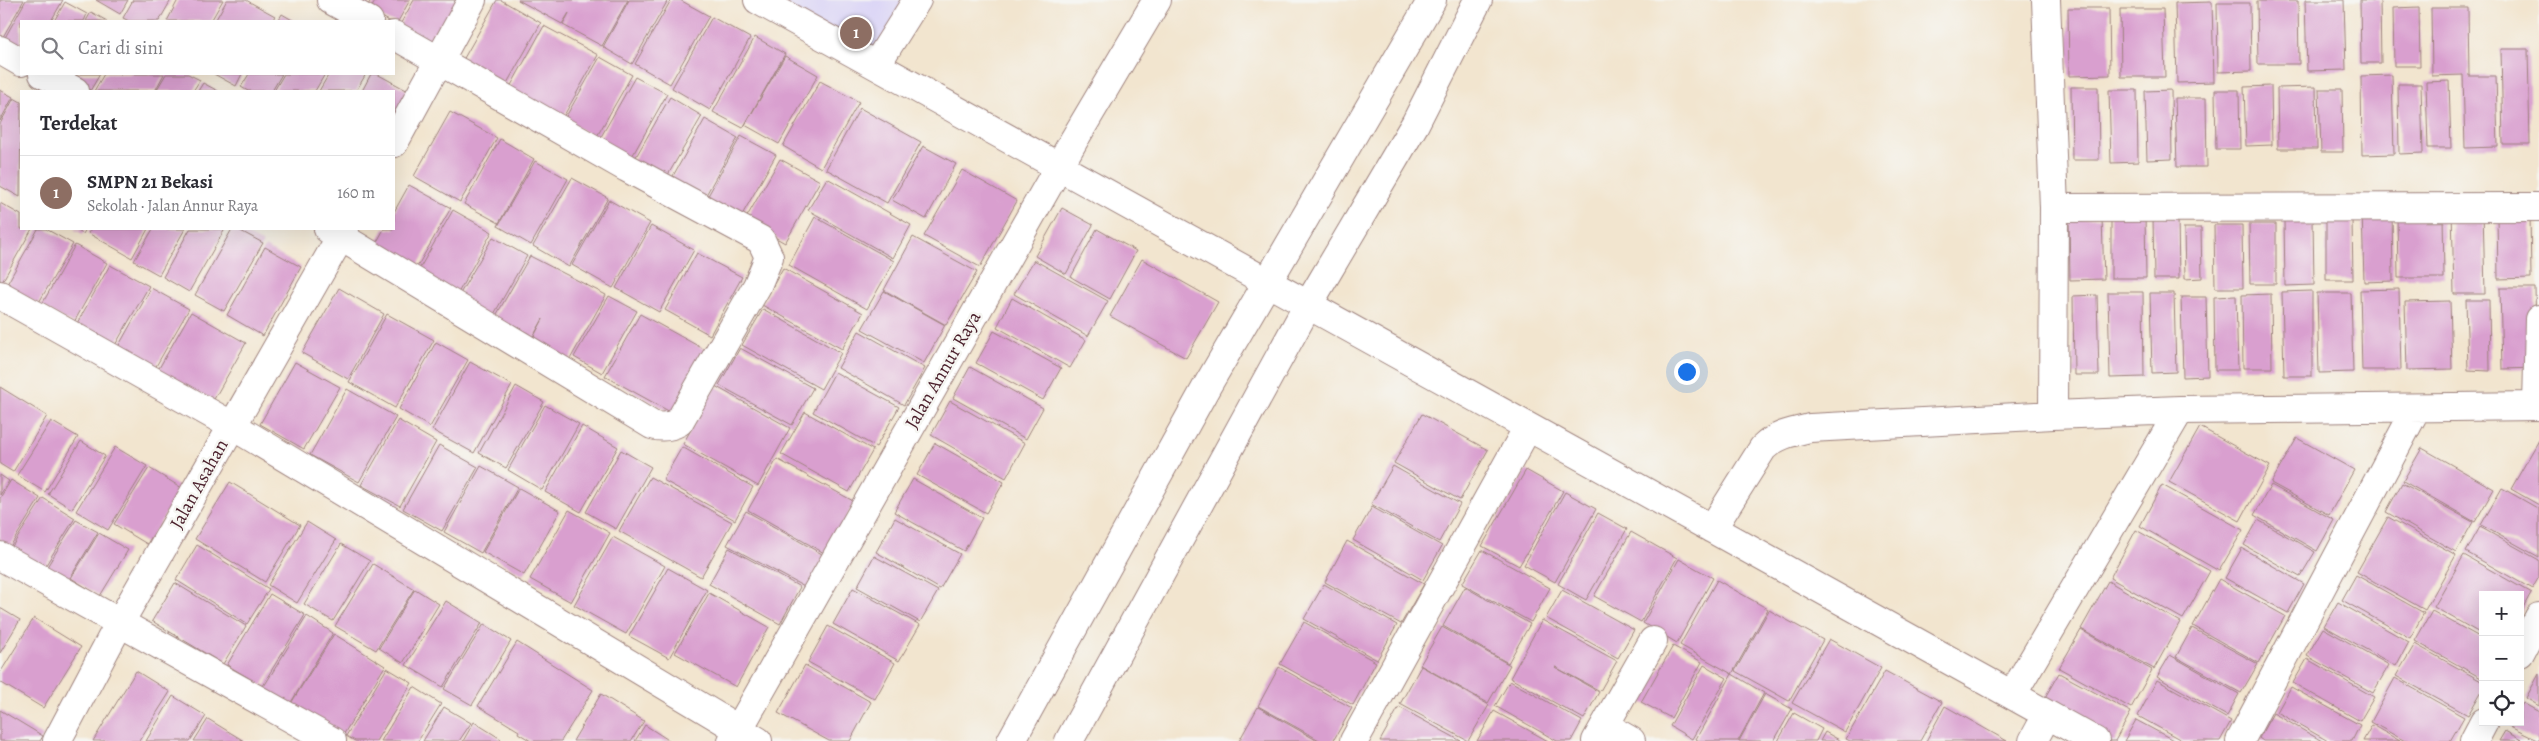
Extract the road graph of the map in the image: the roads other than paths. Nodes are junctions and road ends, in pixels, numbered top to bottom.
1 (331, 0) edge
2 (472, 0) edge
3 (758, 0) edge
4 (917, 0) edge
5 (1157, 0) edge
6 (1432, 0) edge
7 (1478, 0) edge
8 (2046, 0) edge
9 (367, 20) edge
10 (395, 36) edge
11 (0, 50) edge
12 (20, 61) edge
13 (440, 61) junction
14 (876, 65) junction
15 (45, 75) edge
16 (73, 90) edge
17 (395, 141) edge
18 (1059, 166) junction
19 (2539, 207) edge
20 (2054, 208) junction
21 (338, 231) edge
22 (1266, 282) junction
23 (0, 295) edge
24 (1308, 305) junction
25 (2539, 319) edge
26 (2538, 406) edge
27 (2416, 409) junction
28 (2180, 410) junction
29 (2053, 415) junction
30 (232, 425) junction
31 (1528, 427) junction
32 (1712, 529) junction
33 (0, 556) edge
34 (2539, 617) edge
35 (119, 624) junction
36 (1653, 641) dead end
37 (2524, 645) edge
38 (2012, 696) junction
39 (2047, 715) junction
40 (2482, 726) edge
41 (1600, 733) edge
42 (743, 737) edge
43 (57, 741) edge
44 (332, 741) edge
45 (1011, 741) edge
46 (1069, 741) edge
47 (1354, 741) edge
48 (1631, 741) edge
49 (2033, 741) edge
50 (2095, 741) edge
51 (2240, 741) edge
52 (2474, 741) edge

1 - 9 street
2 - 13 street
3 - 14 street
4 - 14 street
5 - 18 street, Jalan Annur Raya
6 - 22 street
7 - 24 street
8 - 20 street
10 - 13 street
11 - 12 street
13 - 17 street
13 - 21 street
14 - 18 street
15 - 16 street
18 - 22 street
18 - 42 street, Jalan Annur Raya
19 - 20 street
20 - 29 street
21 - 30 street, Jalan Asahan
22 - 24 street
22 - 45 street
23 - 30 street
24 - 31 street
24 - 46 street
25 - 26 street
26 - 27 street
27 - 28 street
27 - 51 street
28 - 29 street
28 - 38 street
29 - 32 street
30 - 35 street, Jalan Asahan
30 - 42 street
31 - 32 street
31 - 47 street
32 - 38 street
33 - 35 street
34 - 37 street
35 - 43 street, Jalan Asahan
35 - 44 street
36 - 41 street
38 - 39 street
39 - 49 street
39 - 50 street
40 - 52 street
41 - 48 street

